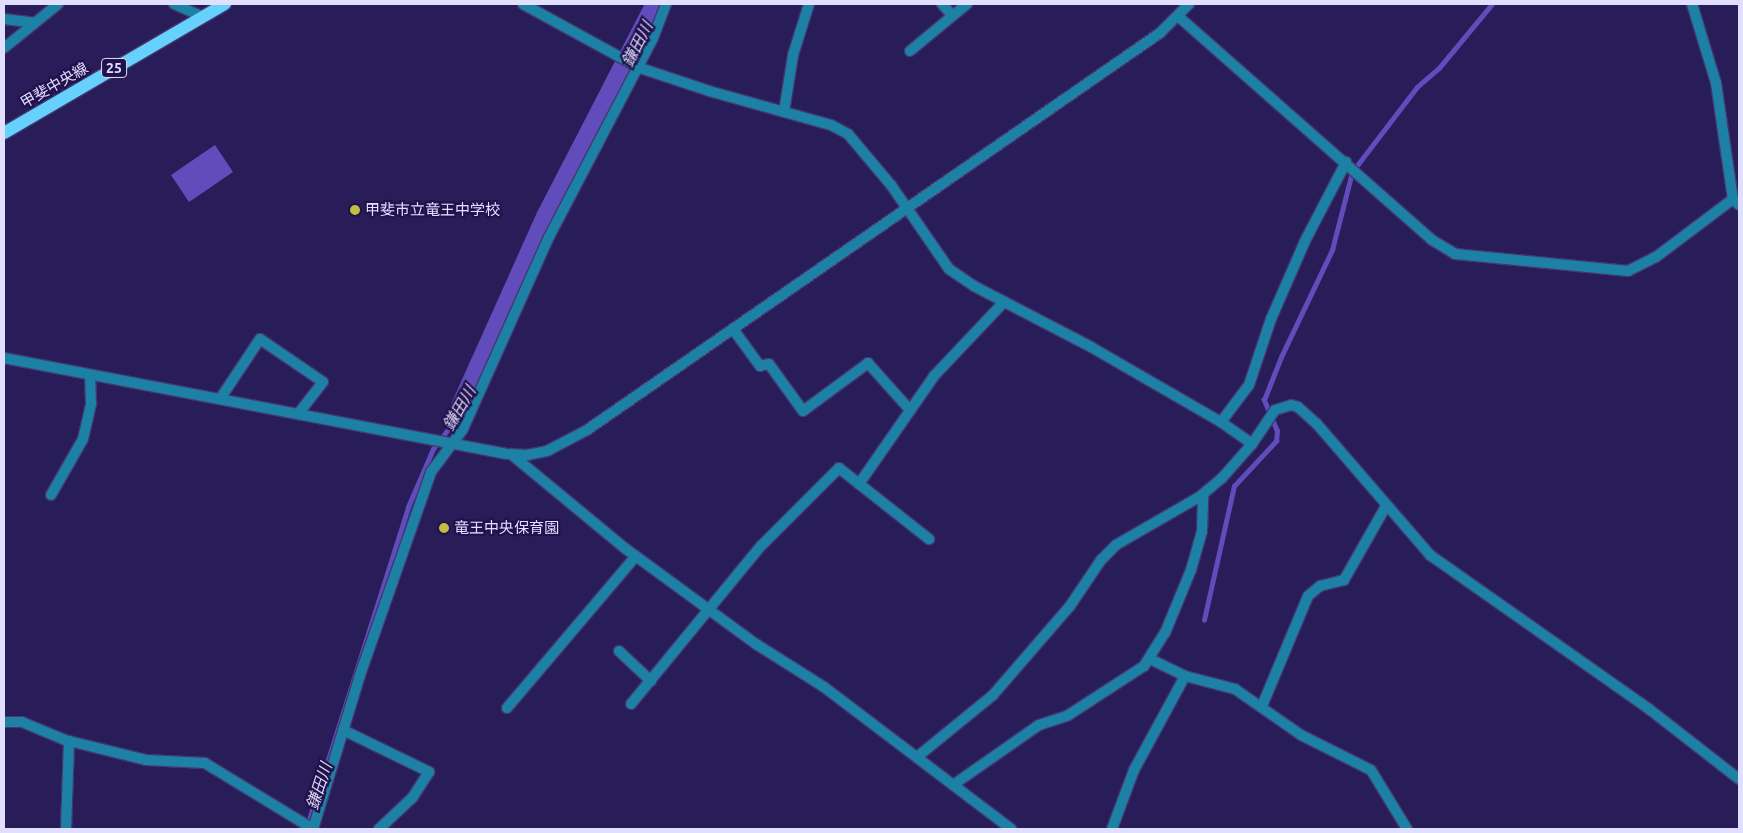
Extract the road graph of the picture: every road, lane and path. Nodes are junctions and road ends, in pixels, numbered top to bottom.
1 (174, 4) edge
2 (225, 4) edge
3 (524, 4) edge
4 (666, 4) edge
5 (809, 4) edge
6 (942, 4) edge
7 (967, 4) edge
8 (1189, 4) edge
9 (1692, 4) edge
10 (60, 5) edge
11 (952, 15) junction
12 (203, 17) junction
13 (1179, 17) junction
14 (4, 19) edge
15 (34, 24) junction
16 (4, 48) edge
17 (910, 51) dead end
18 (636, 66) junction
19 (784, 112) junction
20 (4, 133) edge
21 (1346, 162) junction
22 (1736, 202) edge
23 (907, 208) junction
24 (1004, 302) junction
25 (733, 329) junction
26 (4, 358) edge
27 (90, 375) junction
28 (220, 399) junction
29 (910, 410) junction
30 (298, 414) junction
31 (1221, 422) junction
32 (452, 442) junction
33 (1252, 444) junction
34 (511, 454) junction
35 (859, 484) junction
36 (1203, 494) junction
37 (51, 496) dead end
38 (1386, 506) junction
39 (929, 539) dead end
40 (636, 556) junction
41 (710, 611) junction
42 (619, 651) dead end
43 (1150, 659) junction
44 (1185, 676) junction
45 (651, 681) junction
46 (631, 704) dead end
47 (1262, 706) junction
48 (508, 708) dead end
49 (4, 722) edge
50 (343, 730) junction
51 (69, 741) junction
52 (917, 757) junction
53 (1739, 778) edge
54 (953, 785) junction
55 (66, 829) edge
56 (313, 829) edge
57 (379, 829) edge
58 (1010, 829) edge
59 (1112, 829) edge
60 (1408, 829) edge

1 - 12 street
2 - 12 main road, 甲斐中央線 / 25
3 - 18 street
4 - 18 street
5 - 19 street
6 - 11 street
7 - 11 street
8 - 13 street
9 - 22 street
10 - 15 street
11 - 17 street
12 - 20 main road, 甲斐中央線 / 25
13 - 21 street
13 - 23 street
14 - 15 street
15 - 16 street
18 - 19 street
18 - 32 street
19 - 23 street
21 - 22 street
21 - 31 street
23 - 24 street
23 - 25 street
24 - 29 street
24 - 31 street
25 - 29 street
25 - 34 street
26 - 27 street
27 - 28 street
27 - 37 street
28 - 30 street
28 - 30 street
29 - 35 street
30 - 32 street
31 - 33 street
32 - 34 street
32 - 50 street
33 - 36 street
33 - 38 street
34 - 40 street
35 - 39 street
35 - 41 street
36 - 43 street
36 - 52 street
38 - 47 street
38 - 53 street
40 - 41 street
40 - 48 street
41 - 45 street
41 - 52 street
42 - 45 street
43 - 44 street
43 - 54 street
44 - 47 street
44 - 59 street
45 - 46 street
47 - 60 street
49 - 51 street
50 - 56 street
50 - 57 street
51 - 55 street
51 - 56 street
52 - 54 street
54 - 58 street

